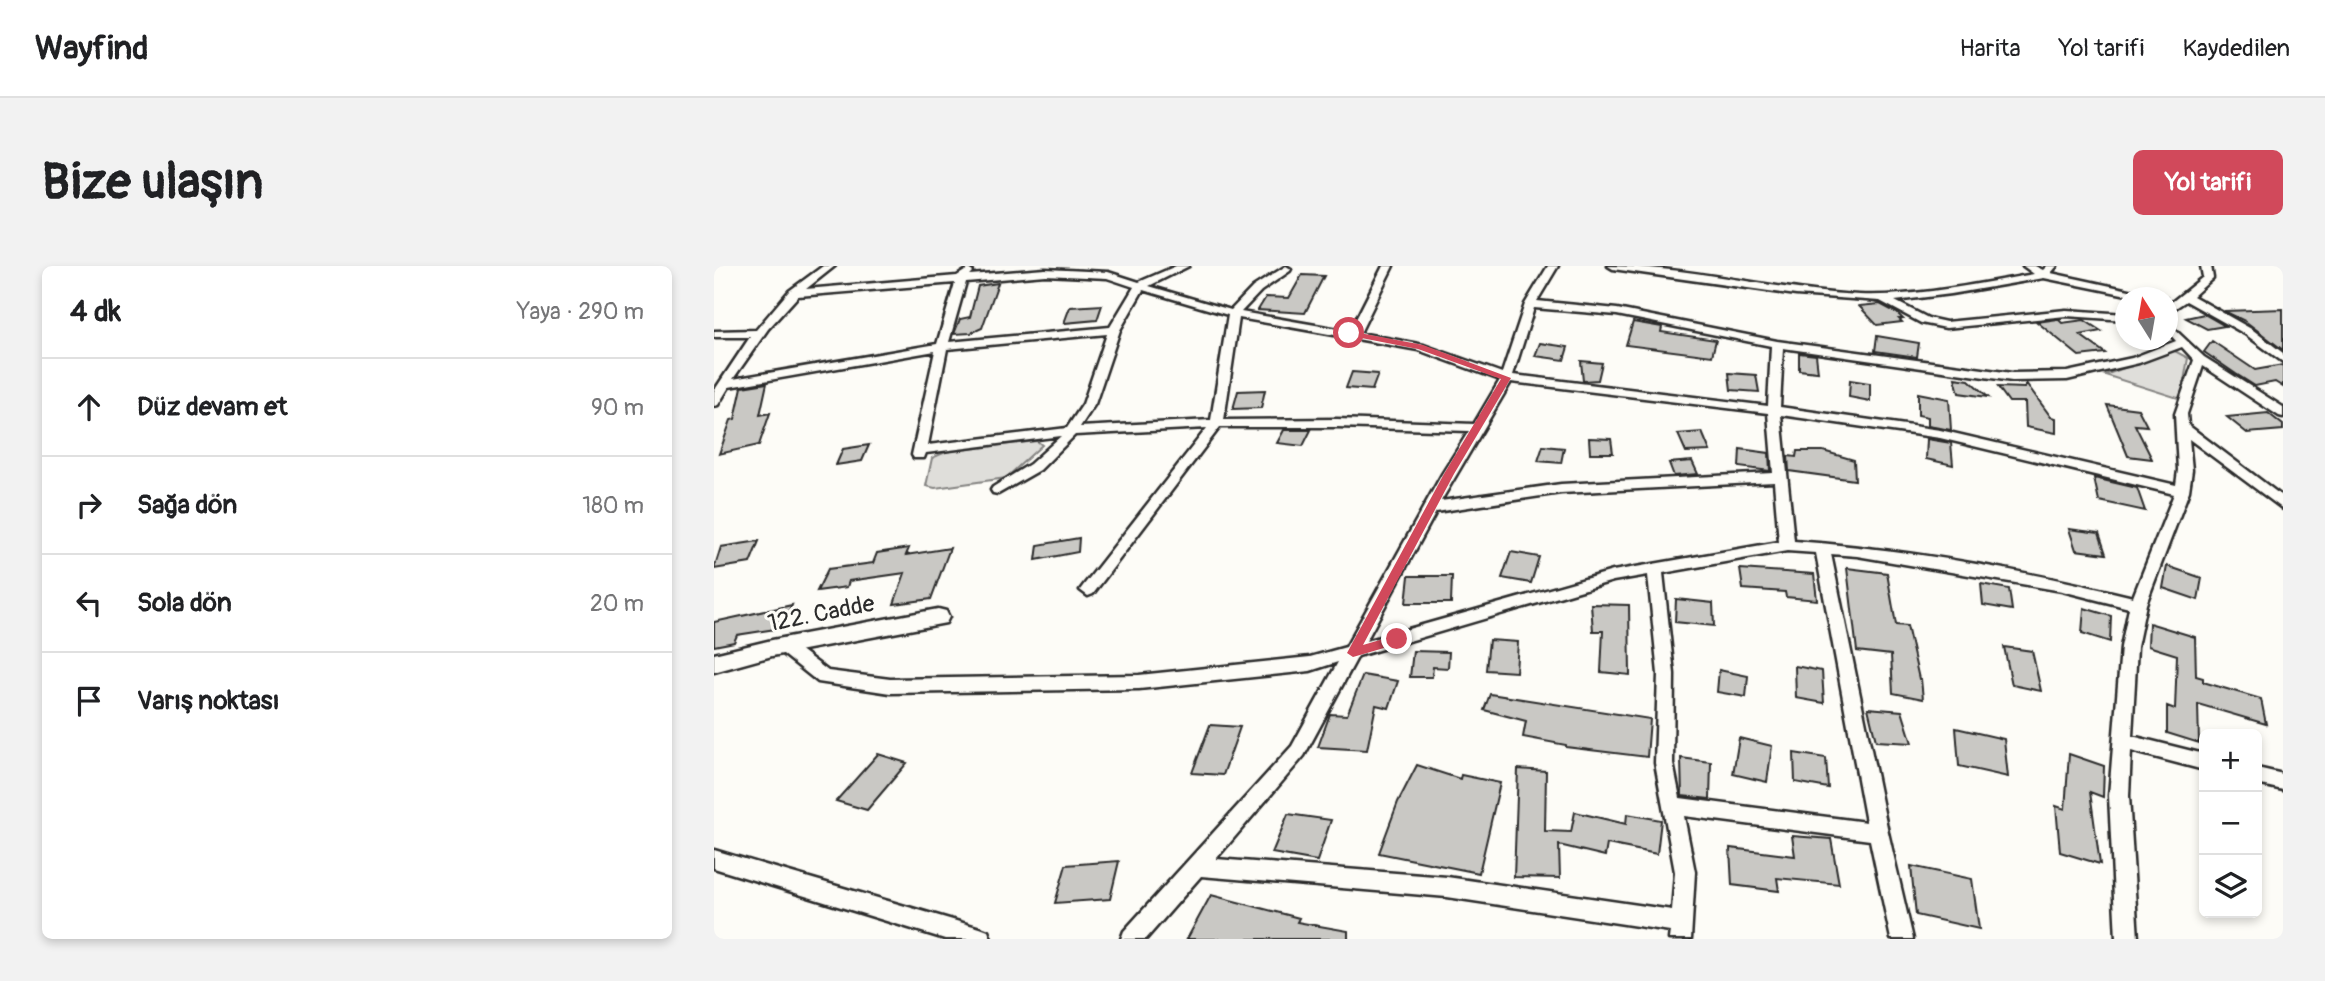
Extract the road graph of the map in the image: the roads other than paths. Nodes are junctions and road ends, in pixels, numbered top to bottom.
1 (830, 266) edge
2 (975, 266) edge
3 (1184, 266) edge
4 (1388, 266) edge
5 (1553, 266) edge
6 (1613, 266) edge
7 (2028, 266) edge
8 (2052, 266) edge
9 (2206, 266) edge
10 (1087, 269) edge
11 (1286, 269) dead end
12 (2044, 275) junction
13 (962, 277) junction
14 (1140, 286) junction
15 (2115, 289) edge
16 (793, 293) junction
17 (1880, 297) junction
18 (2178, 297) edge
19 (2178, 299) edge
20 (1530, 304) junction
21 (1234, 313) junction
22 (2115, 316) edge
23 (1114, 330) junction
24 (761, 333) junction
25 (714, 334) edge
26 (1354, 334) junction
27 (2178, 339) edge
28 (2181, 343) junction
29 (1777, 344) junction
30 (942, 346) junction
31 (2200, 359) junction
32 (2283, 359) edge
33 (1506, 378) junction
34 (723, 384) junction
35 (714, 402) edge
36 (1774, 410) junction
37 (2283, 413) edge
38 (1217, 423) junction
39 (2181, 426) junction
40 (1477, 428) junction
41 (1070, 432) junction
42 (1781, 477) junction
43 (998, 490) dead end
44 (2182, 491) junction
45 (2283, 504) edge
46 (1431, 509) junction
47 (1787, 546) junction
48 (1822, 548) junction
49 (1655, 568) junction
50 (1088, 590) dead end
51 (2138, 604) junction
52 (938, 617) dead end
53 (784, 646) junction
54 (1353, 653) junction
55 (714, 663) edge
56 (2123, 741) junction
57 (2199, 761) edge
58 (2262, 777) edge
59 (2283, 782) edge
60 (1672, 806) junction
61 (1878, 832) junction
62 (714, 859) edge
63 (1195, 866) junction
64 (1681, 931) edge
65 (981, 939) edge
66 (1132, 939) edge
67 (1902, 939) edge
68 (2127, 939) edge

1 - 16 street
2 - 13 street
3 - 14 street
4 - 26 street
5 - 20 street
6 - 17 street
7 - 12 street
8 - 12 street
9 - 18 street
10 - 13 street
10 - 14 street
11 - 21 street
12 - 15 street
12 - 17 street
13 - 16 street
13 - 30 street
14 - 21 street
14 - 23 street
16 - 24 street
17 - 22 street
19 - 32 street
20 - 29 street
20 - 33 street
21 - 26 street
21 - 38 street
23 - 30 street
23 - 41 street
24 - 25 street
24 - 34 street
26 - 33 street
27 - 28 street
28 - 29 street
28 - 31 street
29 - 36 street
30 - 34 street
30 - 41 street
31 - 37 street
31 - 39 street
33 - 36 street
33 - 40 street
34 - 35 street
36 - 42 street
36 - 44 street
38 - 40 street
38 - 41 street
38 - 50 street
39 - 44 street
39 - 45 street
40 - 46 street
41 - 43 street
42 - 46 street
42 - 47 street
44 - 51 street
46 - 54 street
47 - 48 street
47 - 49 street
48 - 51 street
48 - 61 street
49 - 54 street
49 - 60 street
51 - 56 street
52 - 53 street, 122. Cadde
53 - 54 street
53 - 55 street, 122. Cadde
54 - 63 street
56 - 57 street
56 - 68 street
58 - 59 street
60 - 61 street
60 - 64 street
61 - 67 street
62 - 65 street
63 - 64 street
63 - 66 street

